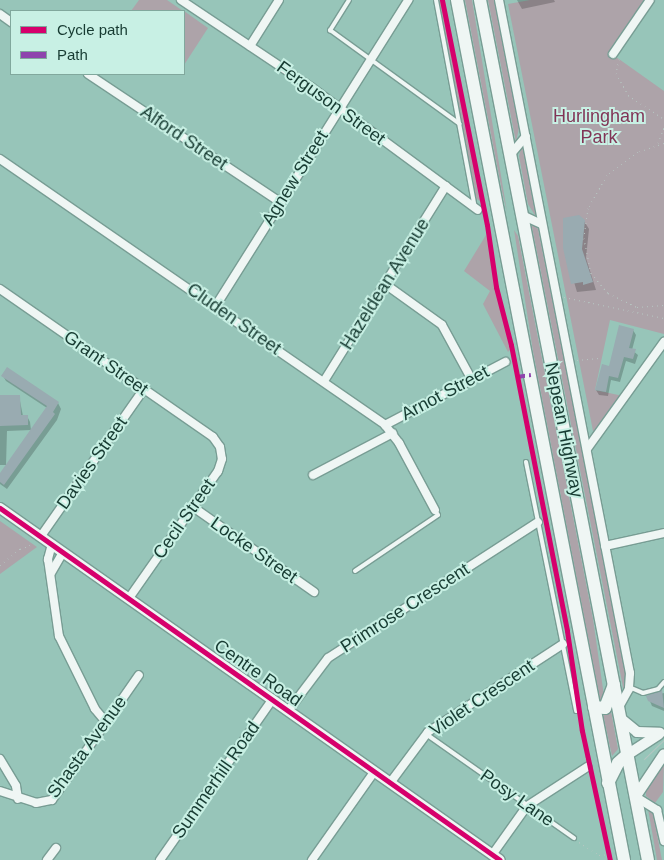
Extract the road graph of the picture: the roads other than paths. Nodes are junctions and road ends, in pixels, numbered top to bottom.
1 (181, 0) edge
2 (279, 0) edge
3 (349, 0) edge
4 (408, 0) edge
5 (436, 0) edge
6 (457, 0) edge
7 (480, 0) edge
8 (499, 0) edge
9 (650, 0) edge
10 (250, 46) junction
11 (616, 57) road end
12 (370, 60) junction
13 (90, 75) edge
14 (340, 108) junction
15 (460, 124) junction
16 (526, 136) junction
17 (511, 154) junction
18 (0, 159) edge
19 (446, 186) junction
20 (280, 202) junction
21 (476, 209) joint
22 (522, 215) junction
23 (500, 219) junction
24 (541, 224) junction
25 (385, 284) junction
26 (0, 289) edge
27 (216, 307) junction
28 (664, 342) edge
29 (505, 362) dead end
30 (472, 380) junction
31 (324, 382) junction
32 (144, 389) junction
33 (385, 425) junction
34 (393, 433) junction
35 (213, 437) joint
36 (587, 449) junction
37 (526, 462) dead end
38 (313, 475) dead end
39 (193, 507) junction
40 (0, 508) edge
41 (435, 510) joint
42 (538, 522) junction
43 (664, 533) edge
44 (37, 540) junction
45 (52, 544) junction
46 (605, 546) junction
47 (63, 552) junction
48 (355, 570) dead end
49 (51, 573) junction
50 (314, 592) dead end
51 (128, 598) junction
52 (562, 644) junction
53 (139, 675) dead end
54 (664, 682) edge
55 (614, 685) junction
56 (630, 687) junction
57 (272, 700) junction
58 (594, 707) junction
59 (288, 711) junction
60 (576, 711) dead end
61 (619, 713) junction
62 (108, 720) junction
63 (662, 732) edge
64 (426, 734) junction
65 (627, 754) junction
66 (664, 754) edge
67 (0, 759) edge
68 (588, 761) road end
69 (374, 772) junction
70 (7, 773) junction
71 (390, 783) junction
72 (608, 783) junction
73 (4, 793) edge
74 (636, 796) junction
75 (18, 799) junction
76 (528, 806) junction
77 (574, 838) road end
78 (664, 841) edge
79 (56, 848) dead end
80 (496, 857) edge
81 (48, 860) edge
82 (160, 860) edge
83 (312, 860) edge
84 (624, 860) edge
85 (648, 860) edge

1 - 10 street, Ferguson Street
2 - 10 street
3 - 12 lane
4 - 12 street, Agnew Street
5 - 15 lane
6 - 23 highway, Nepean Highway
7 - 17 highway, Nepean Highway
8 - 16 street
9 - 11 street
10 - 14 street, Ferguson Street
12 - 14 street, Agnew Street
12 - 15 lane
13 - 20 street, Alford Street
14 - 19 street, Ferguson Street
14 - 20 street, Agnew Street
15 - 21 lane
16 - 17 street
16 - 24 street
17 - 22 highway, Nepean Highway
18 - 27 street, Cluden Street
19 - 21 street, Ferguson Street
19 - 25 street, Hazeldean Avenue
20 - 27 street, Agnew Street
22 - 23 highway
22 - 24 street
22 - 55 highway, Nepean Highway
23 - 58 highway, Nepean Highway
24 - 36 street
25 - 30 street
25 - 31 street, Hazeldean Avenue
26 - 32 street, Grant Street
27 - 31 street, Cluden Street
28 - 36 street
29 - 30 street, Arnot Street
30 - 33 street, Arnot Street
31 - 33 street, Cluden Street
32 - 35 street, Grant Street
32 - 44 street, Davies Street
33 - 34 street, Cluden Street
34 - 38 street
34 - 41 street, Cluden Street
35 - 39 street, Cecil Street
36 - 46 street
37 - 42 lane
39 - 50 street, Locke Street
39 - 51 street, Cecil Street
40 - 44 main road, Centre Road
41 - 48 lane
42 - 52 lane
42 - 59 street, Primrose Crescent
43 - 46 street
44 - 45 main road, Centre Road
45 - 47 main road, Centre Road
45 - 49 street
46 - 56 street
47 - 49 street
47 - 51 main road, Centre Road
49 - 62 street
51 - 57 main road, Centre Road
52 - 60 lane
52 - 64 street, Violet Crescent
53 - 62 street, Shasta Avenue
54 - 56 lane
55 - 58 highway
55 - 61 highway, Nepean Highway
56 - 61 street
57 - 59 main road, Centre Road
57 - 82 street, Summerhill Road
58 - 72 highway, Nepean Highway
59 - 69 main road, Centre Road
61 - 63 main road
61 - 65 highway, Nepean Highway
62 - 75 street, Shasta Avenue
63 - 65 main road
64 - 71 street, Violet Crescent
64 - 76 lane, Posy Lane
65 - 72 highway
65 - 74 highway, Nepean Highway
66 - 74 main road
67 - 70 street
68 - 76 street
69 - 71 main road, Centre Road
69 - 83 street
70 - 73 street
70 - 75 street
71 - 80 main road, Centre Road
72 - 84 highway, Nepean Highway
73 - 75 street, Shasta Avenue
74 - 78 street
74 - 85 highway, Nepean Highway
76 - 77 lane, Posy Lane
76 - 80 street
79 - 81 street

